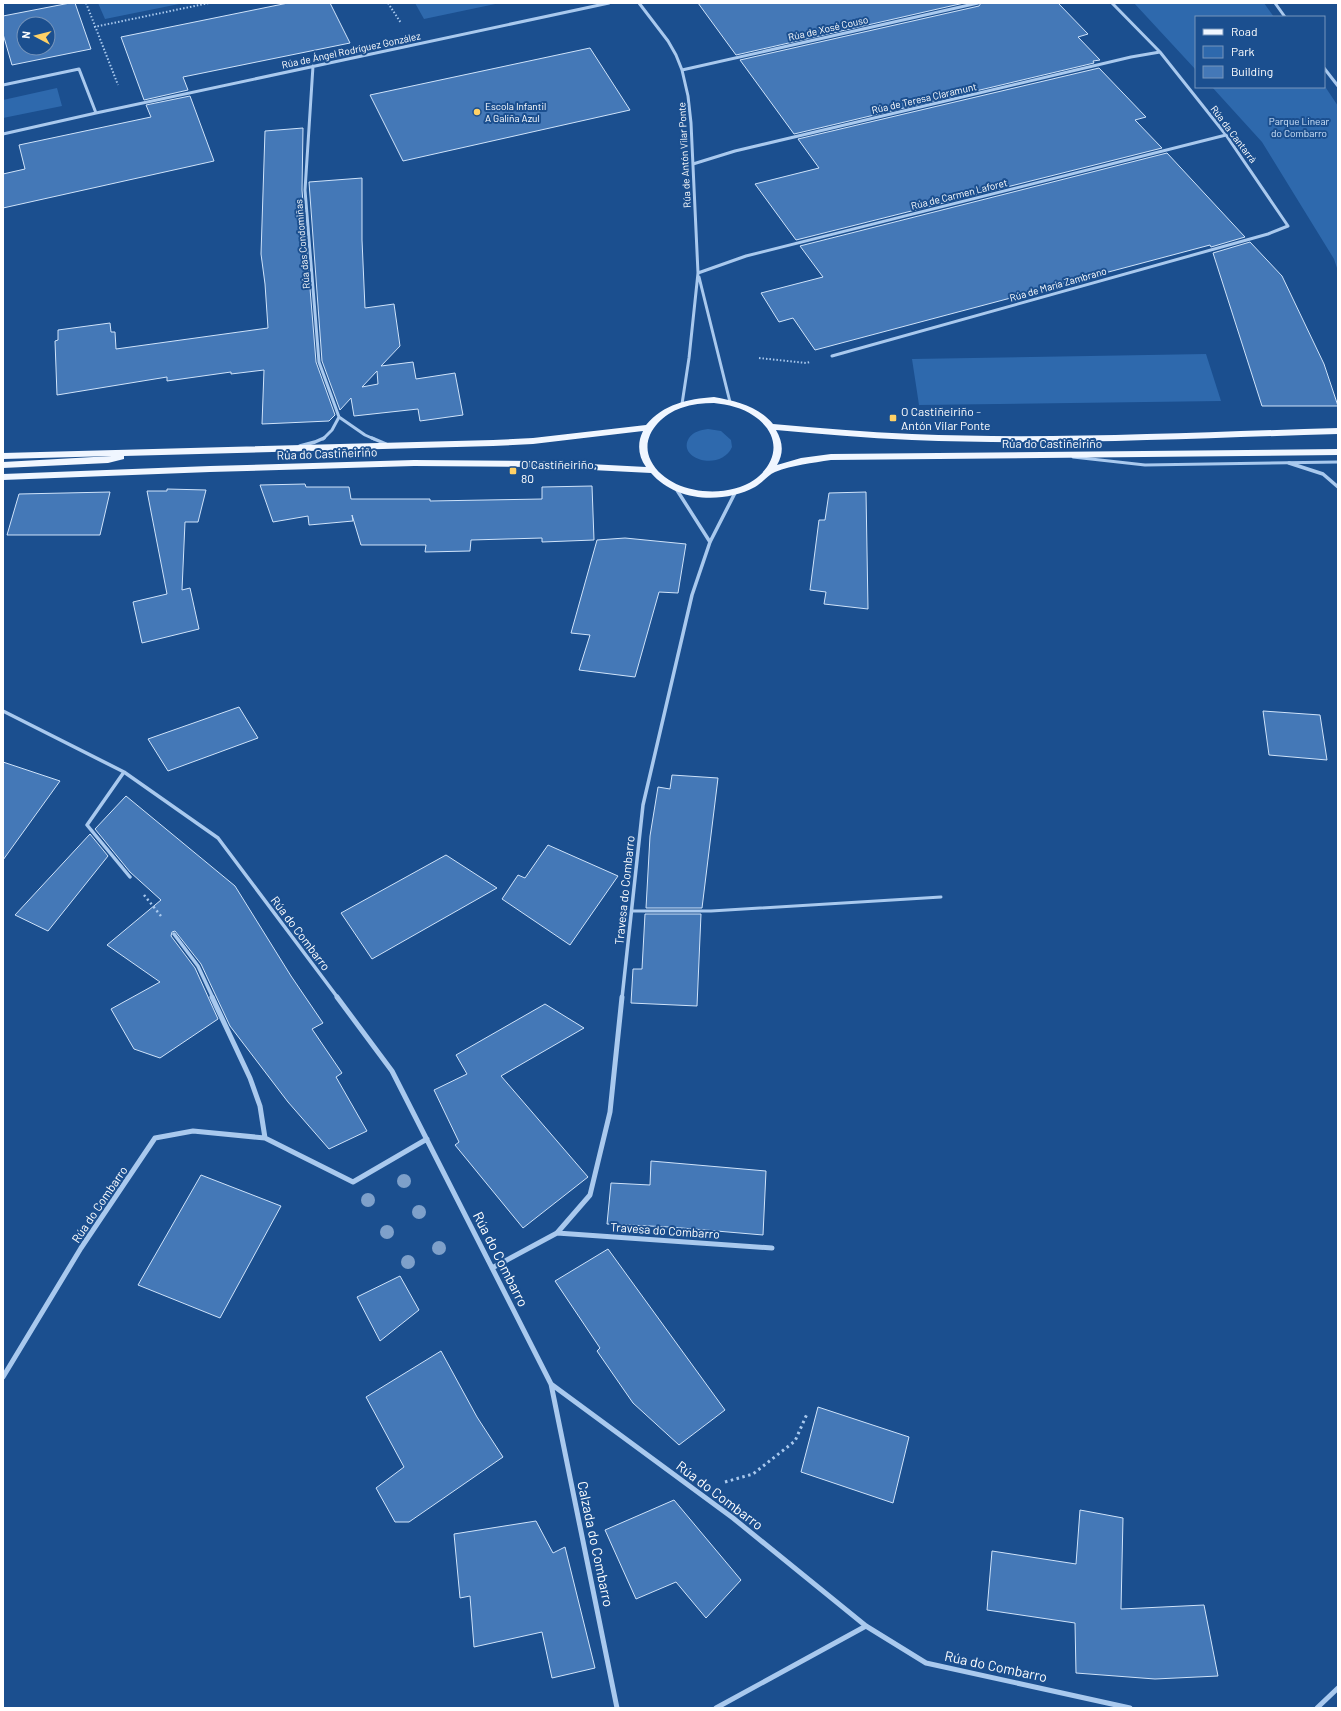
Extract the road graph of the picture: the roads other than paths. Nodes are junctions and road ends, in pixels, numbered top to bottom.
1 (609, 3) edge
2 (639, 3) edge
3 (978, 3) edge
4 (1112, 3) edge
5 (1275, 3) edge
6 (1284, 16) edge
7 (1160, 52) junction
8 (313, 66) junction
9 (1325, 69) edge
10 (682, 70) junction
11 (3, 85) edge
12 (1338, 86) edge
13 (96, 113) junction
14 (3, 134) edge
15 (1226, 135) junction
16 (693, 164) junction
17 (1288, 226) joint
18 (698, 273) junction
19 (832, 356) road end
20 (730, 402) junction
21 (682, 404) junction
22 (339, 418) junction
23 (771, 427) junction
24 (648, 428) junction
25 (1338, 432) edge
26 (392, 447) junction
27 (281, 449) junction
28 (136, 452) junction
29 (1338, 452) edge
30 (3, 456) edge
31 (1060, 456) junction
32 (1338, 462) edge
33 (1289, 463) junction
34 (3, 465) edge
35 (651, 470) junction
36 (769, 471) junction
37 (3, 477) edge
38 (675, 487) junction
39 (1338, 487) edge
40 (736, 492) junction
41 (710, 542) junction
42 (3, 711) edge
43 (124, 772) junction
44 (130, 877) road end
45 (941, 896) dead end
46 (632, 911) junction
47 (174, 934) road end
48 (265, 1138) junction
49 (427, 1140) junction
50 (557, 1232) junction
51 (772, 1248) dead end
52 (492, 1268) junction
53 (3, 1377) edge
54 (551, 1384) junction
55 (866, 1626) junction
56 (1338, 1688) edge
57 (617, 1708) edge
58 (716, 1708) edge
59 (1130, 1708) edge
60 (1317, 1708) edge

1 - 8 street, Rúa de Ángel Rodríguez González
2 - 10 street, Rúa de Antón Vilar Ponte
3 - 10 street, Rúa de Xosé Couso
4 - 7 street, Rúa da Cantarrá
5 - 6 street
7 - 15 street, Rúa da Cantarrá
7 - 16 street, Rúa de Teresa Claramunt
8 - 13 street, Rúa de Ángel Rodríguez González
8 - 22 street, Rúa das Condomiñas
9 - 12 street
10 - 16 street, Rúa de Antón Vilar Ponte
11 - 13 street
13 - 14 street, Rúa de Ángel Rodríguez González
15 - 17 street, Rúa da Cantarrá
15 - 18 street, Rúa de Carmen Laforet
16 - 18 street, Rúa de Antón Vilar Ponte
17 - 19 street, Rúa de María Zambrano
18 - 20 street, Rúa de Antón Vilar Ponte
18 - 21 street, Rúa de Antón Vilar Ponte
20 - 21 main road, Rúa do Castiñeiriño
20 - 23 main road, Rúa do Castiñeiriño
21 - 24 main road, Rúa do Castiñeiriño
22 - 26 street
22 - 27 street
23 - 25 main road, Rúa do Castiñeiriño
23 - 36 main road, Rúa do Castiñeiriño
24 - 26 main road, Rúa do Castiñeiriño
24 - 35 main road
26 - 27 main road, Rúa do Castiñeiriño
27 - 28 main road, Rúa do Castiñeiriño
28 - 30 main road, Rúa do Castiñeiriño
28 - 34 main road
29 - 31 main road, Rúa do Castiñeiriño
31 - 33 lane
31 - 36 main road, Rúa do Castiñeiriño
32 - 33 lane
33 - 39 street
35 - 37 main road, Rúa do Castiñeiriño
35 - 38 main road, Rúa do Castiñeiriño
36 - 40 main road, Rúa do Castiñeiriño
38 - 40 main road, Rúa do Castiñeiriño
38 - 41 street
40 - 41 street, Travesa do Combarro
41 - 46 street, Travesa do Combarro
42 - 43 street, Rúa do Combarro
43 - 44 street
43 - 49 street, Rúa do Combarro
45 - 46 lane
46 - 50 street, Travesa do Combarro
47 - 48 street
48 - 49 street, Rúa do Combarro
48 - 53 street, Rúa do Combarro
49 - 52 street, Rúa do Combarro
50 - 51 street, Travesa do Combarro
50 - 52 street, Travesa do Combarro
52 - 54 street, Rúa do Combarro
54 - 55 street, Rúa do Combarro
54 - 57 street, Calzada do Combarro
55 - 58 street
55 - 59 street, Rúa do Combarro
56 - 60 street

